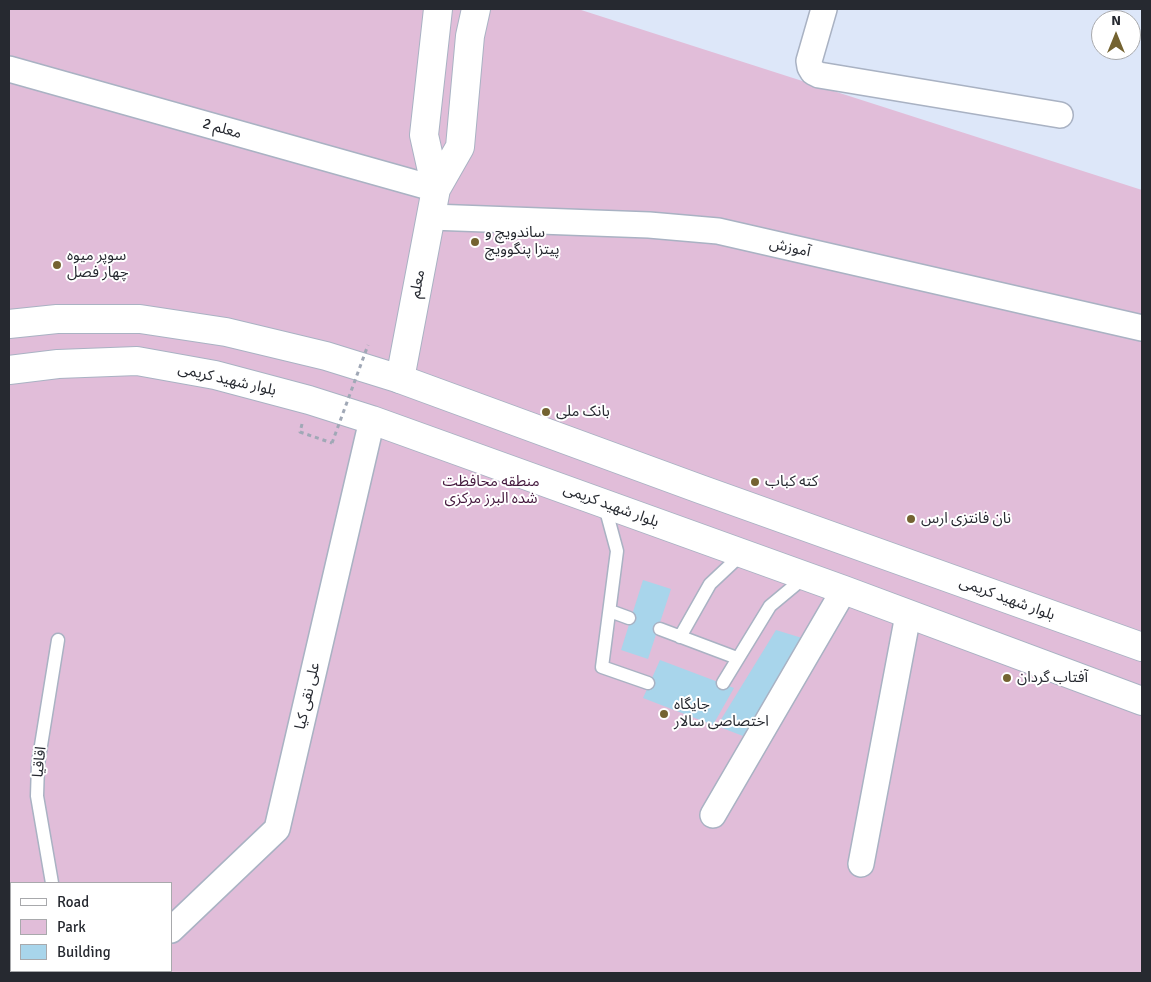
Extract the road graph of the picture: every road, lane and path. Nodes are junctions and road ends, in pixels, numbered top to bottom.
1 (438, 9) edge
2 (476, 9) edge
3 (824, 9) edge
4 (9, 69) edge
5 (1060, 115) dead end
6 (436, 189) junction
7 (431, 217) junction
8 (9, 324) edge
9 (1142, 328) edge
10 (368, 345) dead end
11 (9, 370) edge
12 (400, 379) junction
13 (372, 420) junction
14 (300, 432) dead end
15 (604, 503) junction
16 (743, 553) junction
17 (806, 576) junction
18 (844, 590) junction
19 (610, 611) junction
20 (908, 615) junction
21 (629, 618) dead end
22 (660, 629) dead end
23 (680, 637) junction
24 (58, 640) dead end
25 (1142, 647) edge
26 (737, 658) junction
27 (648, 683) dead end
28 (723, 683) dead end
29 (1142, 702) edge
30 (713, 815) dead end
31 (861, 864) dead end
32 (52, 882) edge
33 (172, 929) edge

1 - 6 main road, معلم
2 - 6 main road, معلم
3 - 5 street
4 - 6 street, معلم 2
6 - 7 main road, معلم
7 - 9 street, آموزش
7 - 12 main road, معلم
8 - 12 main road, بلوار شهید کریمی
10 - 14 path, bridge
11 - 13 main road, بلوار شهید کریمی
12 - 25 main road, بلوار شهید کریمی
13 - 15 main road, بلوار شهید کریمی
13 - 33 street, علی نقی کیا
15 - 16 main road, بلوار شهید کریمی
15 - 19 lane
16 - 17 main road, بلوار شهید کریمی
16 - 23 lane
17 - 18 main road, بلوار شهید کریمی
17 - 26 lane
18 - 20 main road, بلوار شهید کریمی
18 - 30 street
19 - 21 lane
19 - 27 lane
20 - 29 main road, بلوار شهید کریمی
20 - 31 street
22 - 23 lane
23 - 26 lane
24 - 32 lane, اقاقیا
26 - 28 lane

